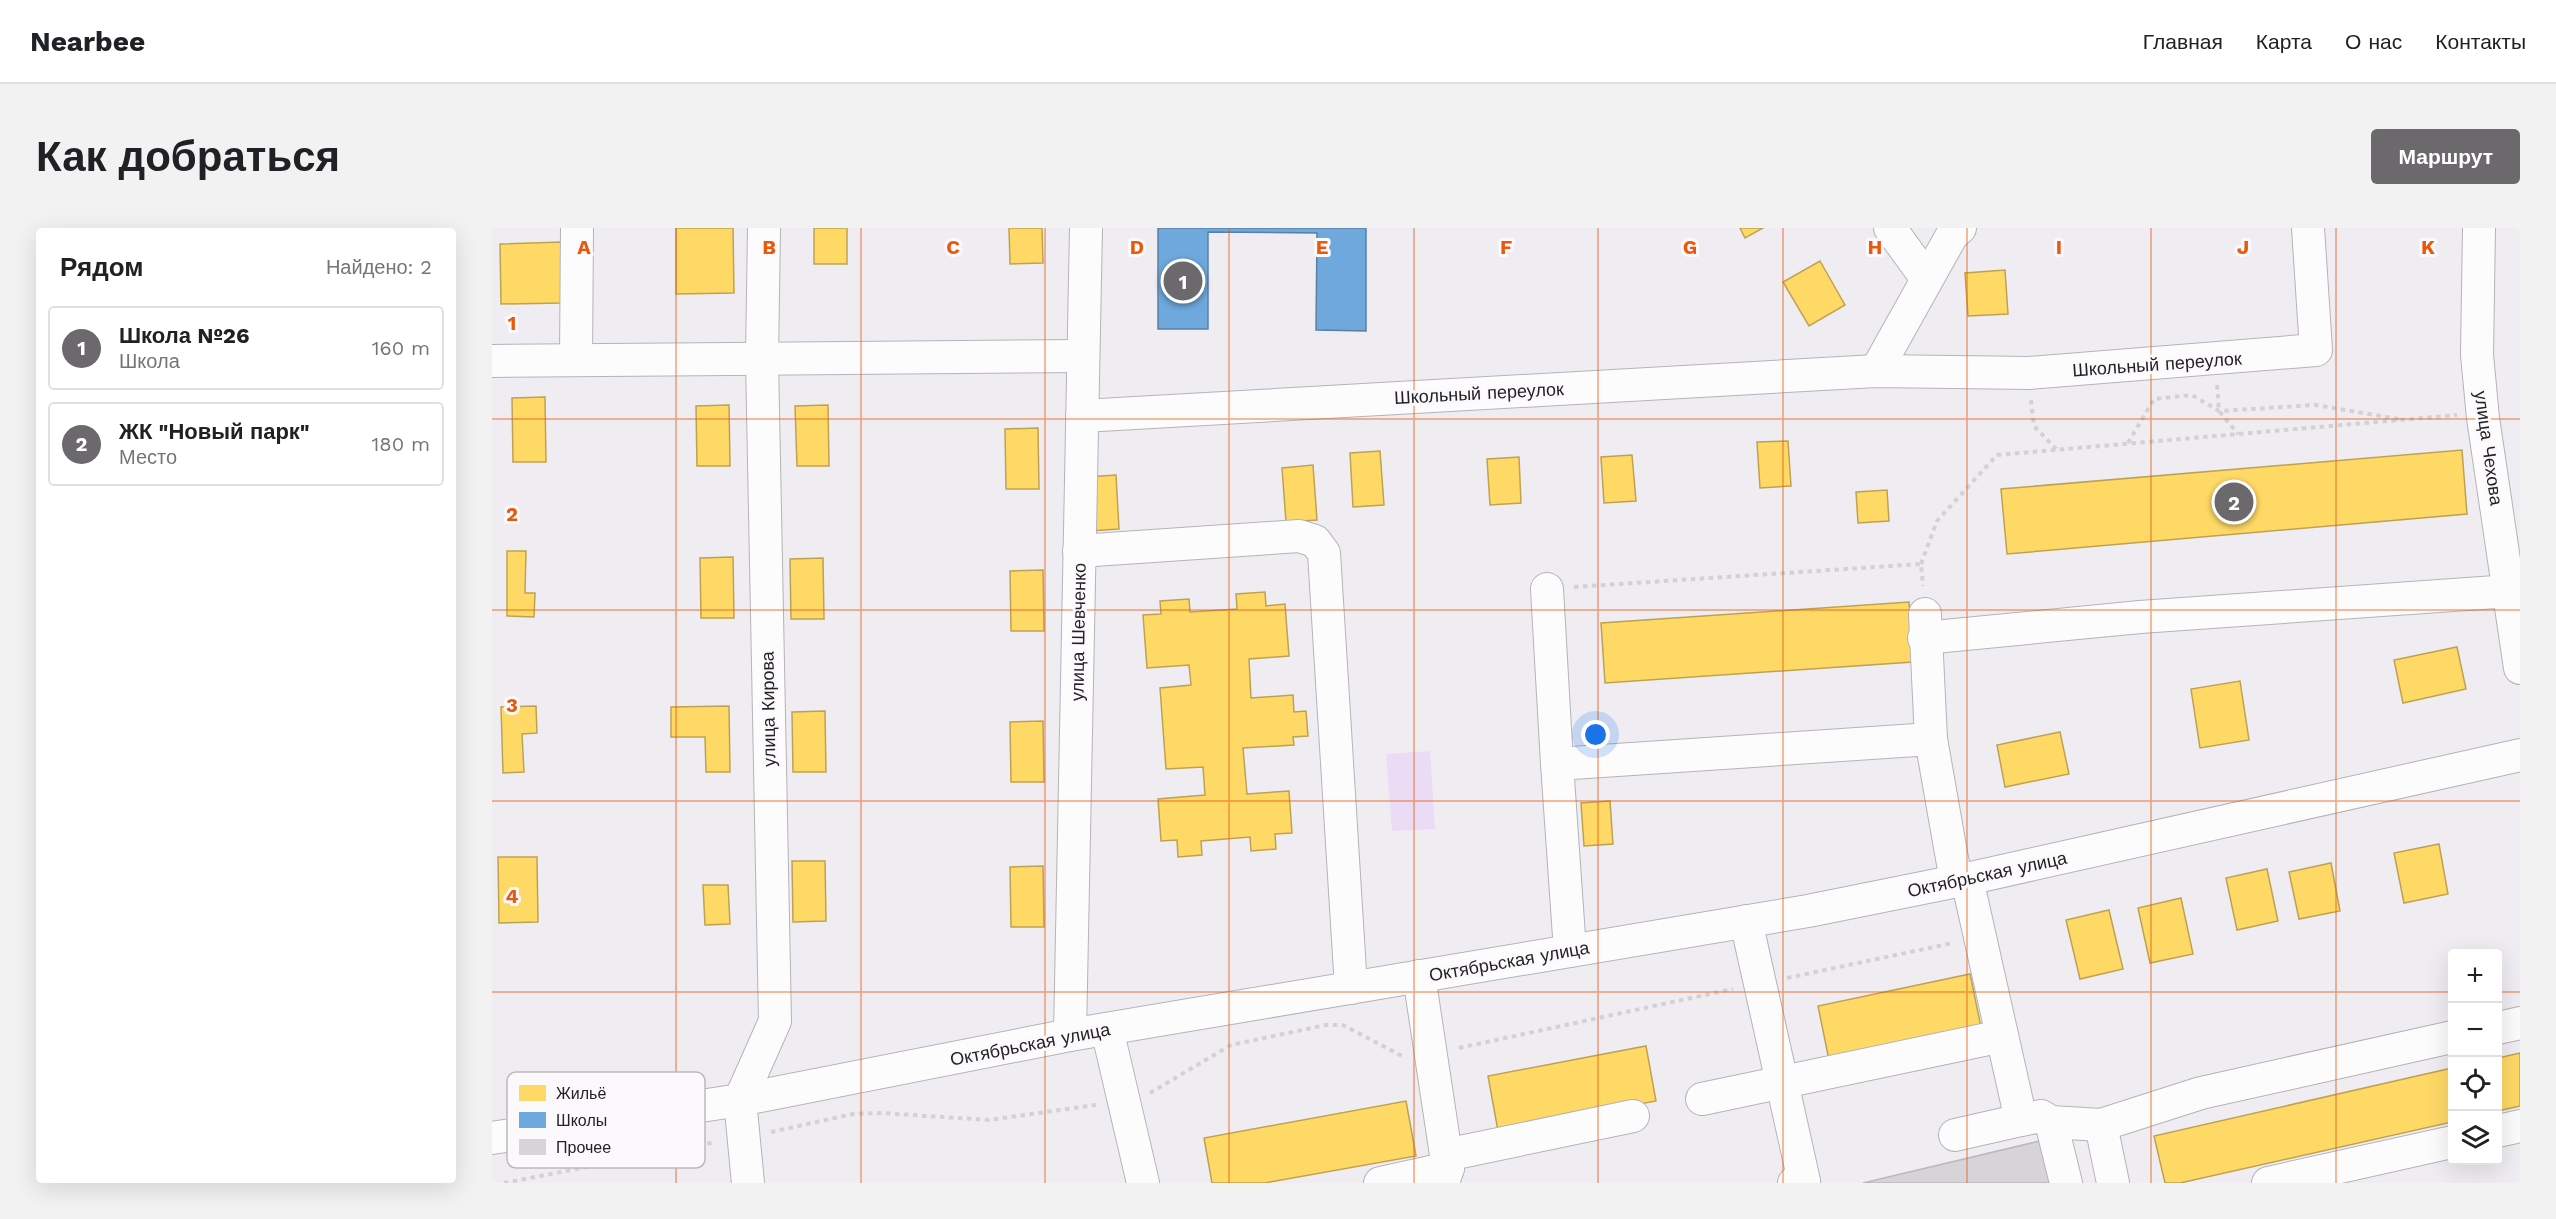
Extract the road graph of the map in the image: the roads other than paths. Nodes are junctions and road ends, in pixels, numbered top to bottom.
1 (578, 228) edge
2 (764, 228) edge
3 (1086, 228) edge
4 (1890, 228) edge
5 (1960, 228) edge
6 (2308, 228) edge
7 (2479, 228) edge
8 (1927, 279) junction
9 (1083, 356) junction
10 (762, 359) junction
11 (576, 360) junction
12 (492, 361) edge
13 (1876, 371) junction
14 (1082, 416) junction
15 (1079, 552) junction
16 (1547, 589) road end
17 (2510, 591) junction
18 (2520, 668) edge
19 (1932, 739) junction
20 (2520, 755) edge
21 (1557, 764) junction
22 (1962, 880) junction
23 (1746, 921) junction
24 (1570, 951) junction
25 (1419, 976) junction
26 (1351, 988) junction
27 (2520, 1023) edge
28 (2502, 1027) edge
29 (1107, 1029) junction
30 (1070, 1035) junction
31 (2002, 1036) junction
32 (2448, 1039) edge
33 (1782, 1081) junction
34 (1702, 1099) dead end
35 (740, 1100) junction
36 (705, 1105) edge
37 (1632, 1116) dead end
38 (2036, 1121) junction
39 (2101, 1125) junction
40 (2520, 1126) edge
41 (2502, 1130) edge
42 (1955, 1135) dead end
43 (507, 1136) edge
44 (492, 1138) edge
45 (2448, 1143) edge
46 (1445, 1169) edge
47 (1801, 1182) edge
48 (748, 1183) edge
49 (1143, 1183) edge
50 (1380, 1183) edge
51 (2066, 1183) edge
52 (2113, 1183) edge
53 (2268, 1183) edge

1 - 11 street
2 - 10 street, улица Кирова
3 - 9 street, улица Шевченко
4 - 8 street
5 - 8 street
6 - 13 street, Школьный переулок
7 - 17 street, улица Чехова
8 - 13 street
9 - 10 street
9 - 14 street, улица Шевченко
10 - 11 street
10 - 35 street, улица Кирова
11 - 12 street
13 - 14 street, Школьный переулок
14 - 15 street, улица Шевченко
15 - 26 street
15 - 30 street, улица Шевченко
16 - 21 street
17 - 18 street, улица Чехова
17 - 19 street
19 - 21 street
19 - 22 street
20 - 22 street, Октябрьская улица
21 - 24 street
22 - 23 street, Октябрьская улица
22 - 31 street
23 - 24 street, Октябрьская улица
23 - 33 street
24 - 25 street, Октябрьская улица
25 - 26 street, Октябрьская улица
25 - 46 street
26 - 29 street, Октябрьская улица
27 - 28 street
29 - 30 street, Октябрьская улица
29 - 49 street
30 - 35 street, Октябрьская улица
31 - 33 street
31 - 38 street
32 - 39 street
33 - 34 street
33 - 47 street
35 - 36 street, Октябрьская улица
35 - 48 street, улица Кирова
37 - 46 street
38 - 39 street
38 - 42 street
38 - 51 street
39 - 52 street
40 - 41 street
43 - 44 street, Октябрьская улица
45 - 53 street
46 - 50 street

